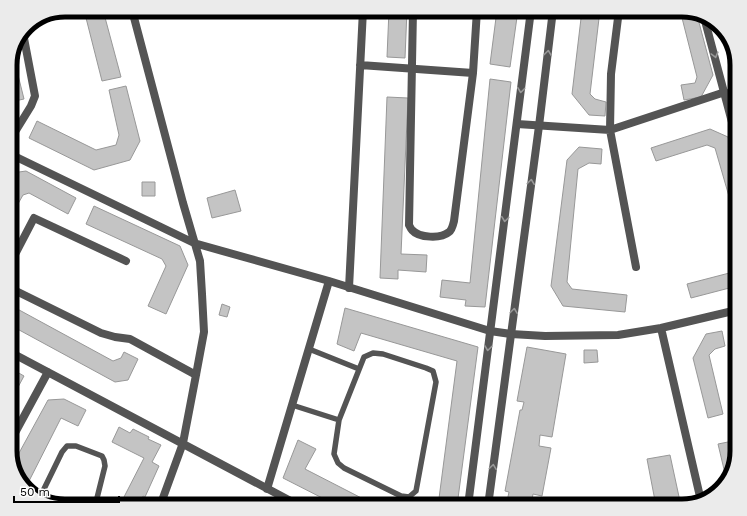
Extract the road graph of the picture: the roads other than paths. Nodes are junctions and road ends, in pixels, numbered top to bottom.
1 (134, 17) edge
2 (362, 17) edge
3 (413, 17) edge
4 (477, 17) edge
5 (530, 17) edge
6 (552, 17) edge
7 (618, 17) edge
8 (706, 24) edge
9 (24, 40) edge
10 (360, 65) junction
11 (412, 69) junction
12 (473, 73) junction
13 (725, 92) junction
14 (730, 112) edge
15 (517, 124) junction
16 (539, 126) junction
17 (17, 129) edge
18 (610, 130) junction
19 (17, 157) edge
20 (194, 243) junction
21 (17, 251) edge
22 (126, 261) dead end
23 (636, 267) dead end
24 (329, 281) junction
25 (349, 288) junction
26 (17, 292) edge
27 (730, 312) edge
28 (661, 328) junction
29 (490, 331) junction
30 (511, 334) junction
31 (309, 350) junction
32 (17, 356) edge
33 (359, 369) junction
34 (48, 372) junction
35 (196, 375) junction
36 (292, 405) junction
37 (339, 420) junction
38 (17, 429) edge
39 (182, 443) junction
40 (267, 489) junction
41 (42, 493) edge
42 (699, 495) edge
43 (97, 499) edge
44 (162, 499) edge
45 (285, 499) edge
46 (469, 499) edge
47 (489, 499) edge

1 - 20 street
2 - 10 street
3 - 11 street
4 - 12 street
5 -> 15 street
16 -> 6 street
7 - 18 street
8 -> 13 street
9 - 17 street
10 - 11 street
10 - 25 street
11 - 12 street
11 - 12 street
13 - 14 street
13 - 18 street
15 - 16 street
15 -> 29 street
16 - 18 street
30 -> 16 street
18 - 23 street
19 - 20 street
20 - 24 street
20 - 35 street
21 - 22 street
24 - 25 street
24 - 31 street
25 - 29 street
26 - 35 street
27 - 28 street
28 - 30 street
28 - 42 street
29 - 30 street
29 -> 46 street
47 -> 30 street
31 - 33 lane
31 - 36 street
32 - 34 street
33 - 37 lane
33 - 37 lane
34 - 38 street
34 - 39 street
35 - 39 street
36 - 37 lane
36 - 40 street
39 - 40 street
39 - 44 street
40 - 45 street
41 - 43 lane

